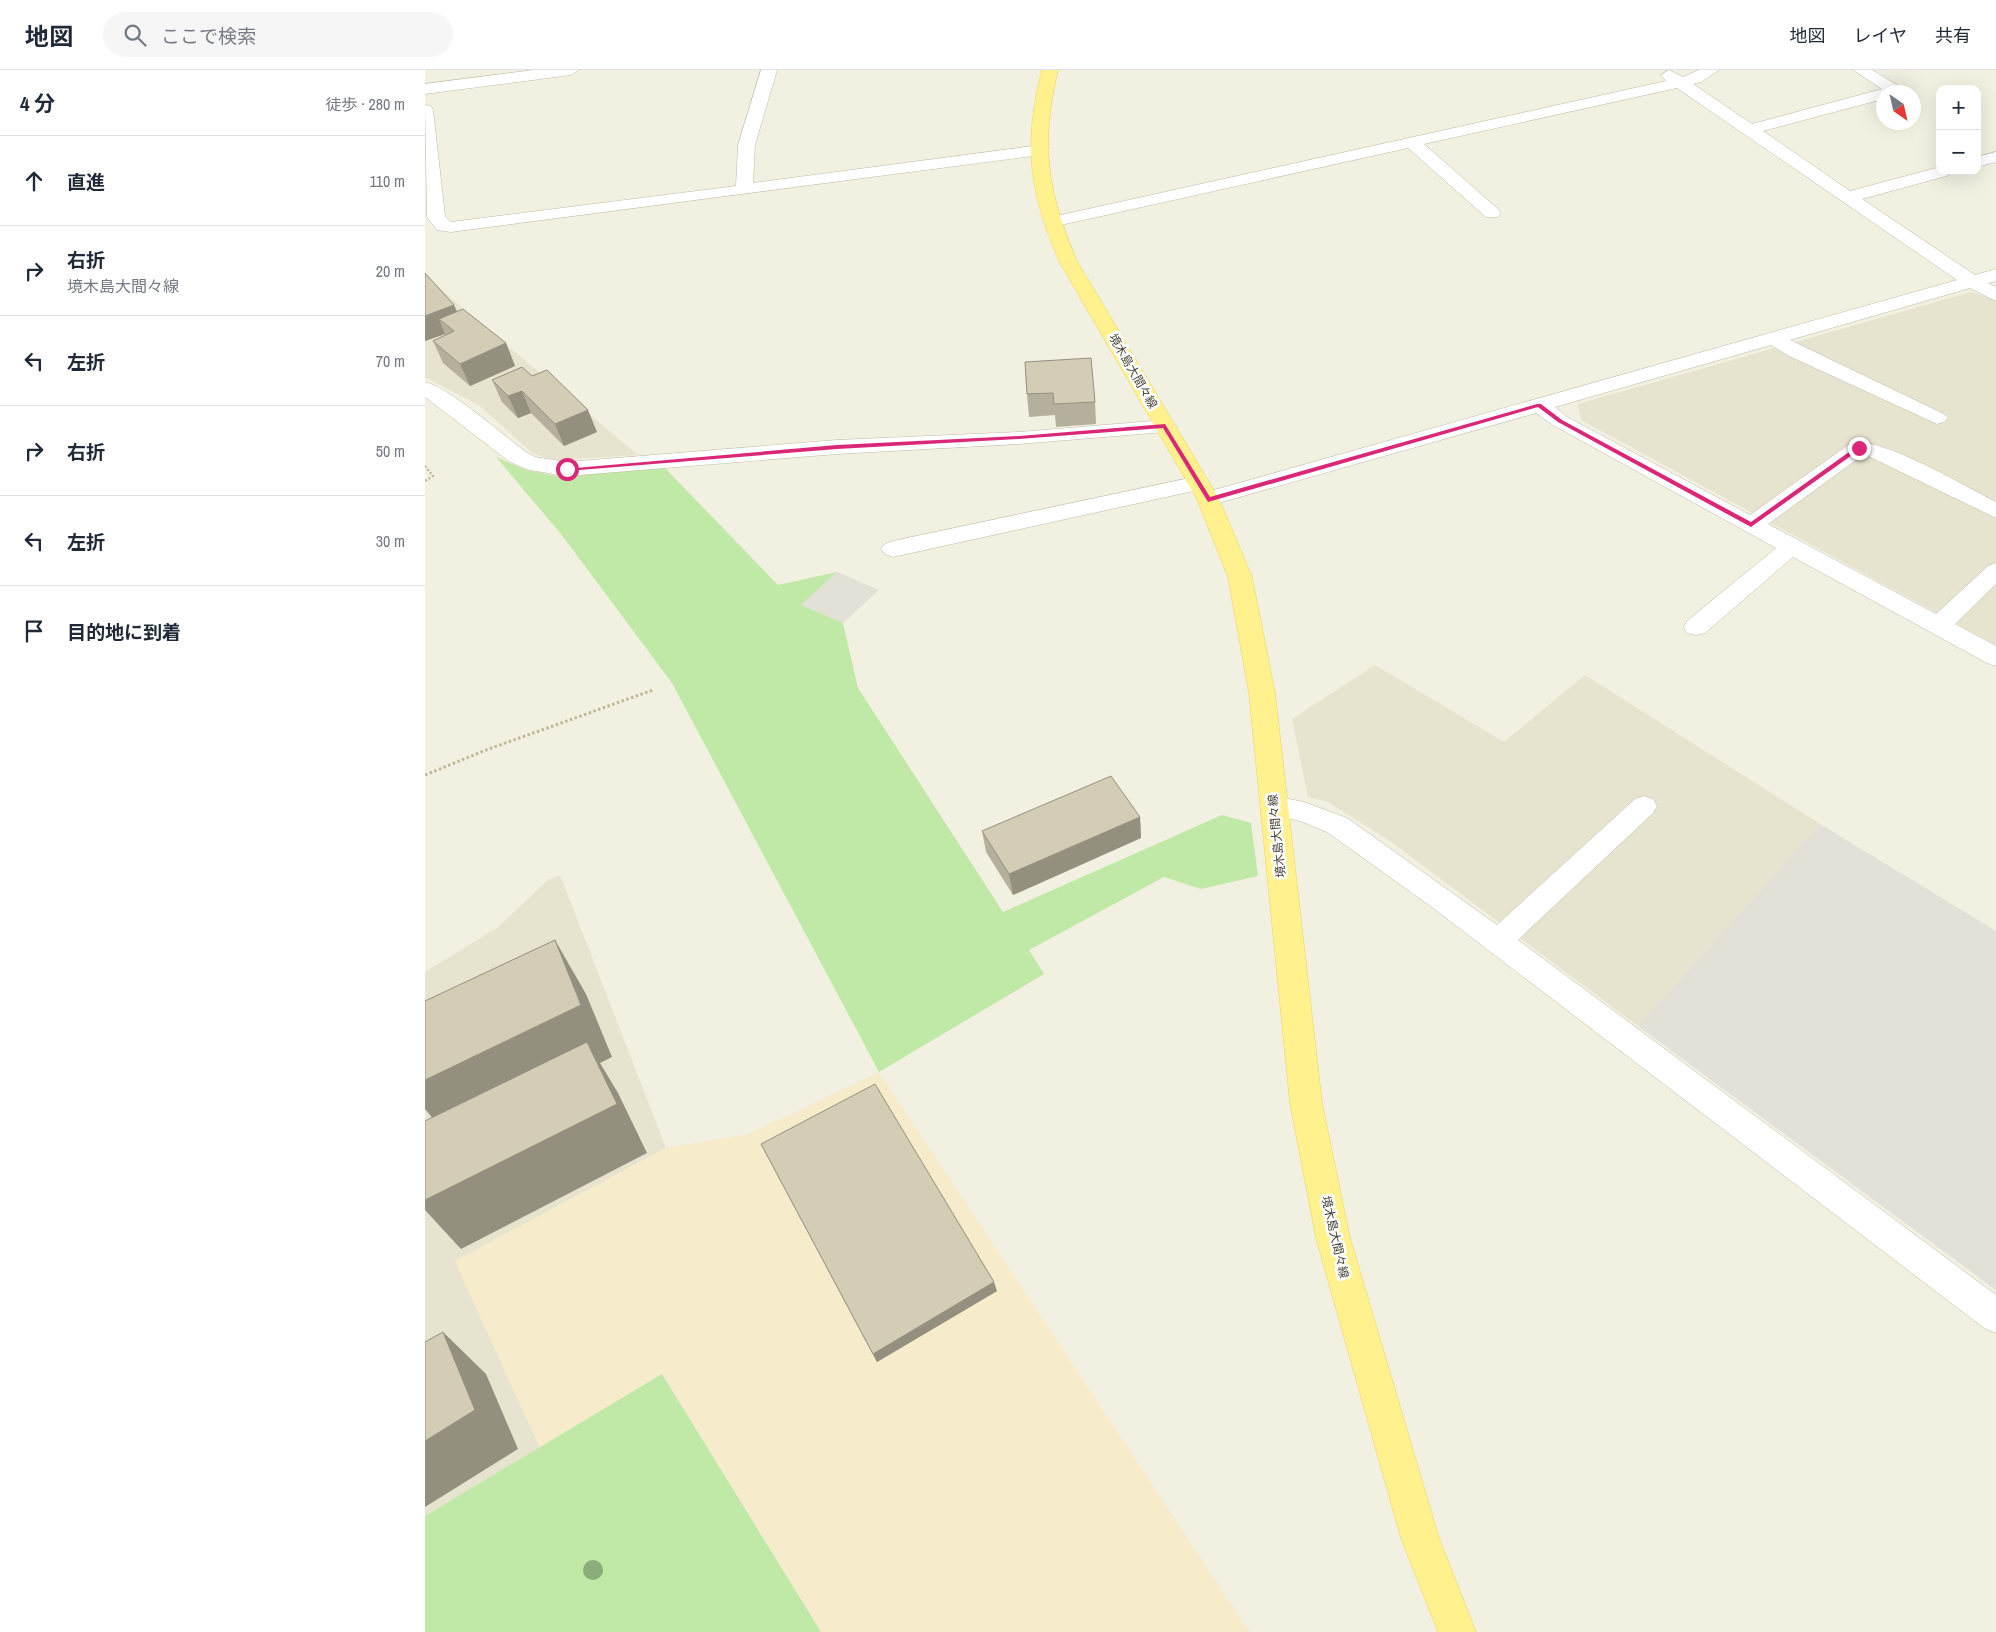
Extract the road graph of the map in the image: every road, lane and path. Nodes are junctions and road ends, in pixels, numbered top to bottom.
1 (571, 70) edge
2 (769, 70) edge
3 (1050, 70) edge
4 (1661, 70) edge
5 (1711, 70) edge
6 (1861, 70) edge
7 (1678, 82) junction
8 (1886, 85) edge
9 (425, 89) edge
10 (1876, 96) edge
11 (425, 110) edge
12 (1748, 130) junction
13 (1411, 142) junction
14 (1040, 150) junction
15 (1996, 157) edge
16 (1981, 161) edge
17 (1936, 173) edge
18 (745, 190) junction
19 (1847, 197) junction
20 (1492, 213) dead end
21 (1052, 222) junction
22 (1996, 275) edge
23 (1972, 282) junction
24 (1996, 295) edge
25 (1774, 338) junction
26 (425, 388) edge
27 (1539, 405) junction
28 (1937, 418) dead end
29 (1165, 426) junction
30 (425, 466) edge
31 (425, 481) edge
32 (1204, 491) junction
33 (1996, 511) edge
34 (1751, 525) junction
35 (1791, 547) junction
36 (893, 548) dead end
37 (1996, 571) edge
38 (1938, 626) junction
39 (1696, 627) dead end
40 (1996, 657) edge
41 (653, 690) dead end
42 (425, 775) edge
43 (1274, 806) junction
44 (1644, 806) dead end
45 (1498, 941) junction
46 (1996, 1316) edge
47 (1457, 1632) edge

1 - 9 street
2 - 18 street
3 - 14 main road, 境木島大間々線
4 - 7 street
5 - 7 street
6 - 8 street
7 - 12 street
7 - 13 street
10 - 12 street
11 - 18 street
12 - 19 street
13 - 20 street
13 - 21 street
14 - 18 street
14 - 21 main road, 境木島大間々線
15 - 16 street
17 - 19 street
19 - 23 street
21 - 29 main road, 境木島大間々線
22 - 23 street
23 - 24 street
23 - 25 street
25 - 27 street
25 - 28 street
26 - 29 street
27 - 32 street
27 - 34 street
29 - 32 main road, 境木島大間々線
30 - 31 path
32 - 36 street
32 - 43 main road, 境木島大間々線
33 - 34 street
34 - 35 street
35 - 38 street
35 - 39 street
37 - 38 street
38 - 40 street
41 - 42 path
43 - 45 street
43 - 47 main road, 境木島大間々線
44 - 45 street
45 - 46 street

